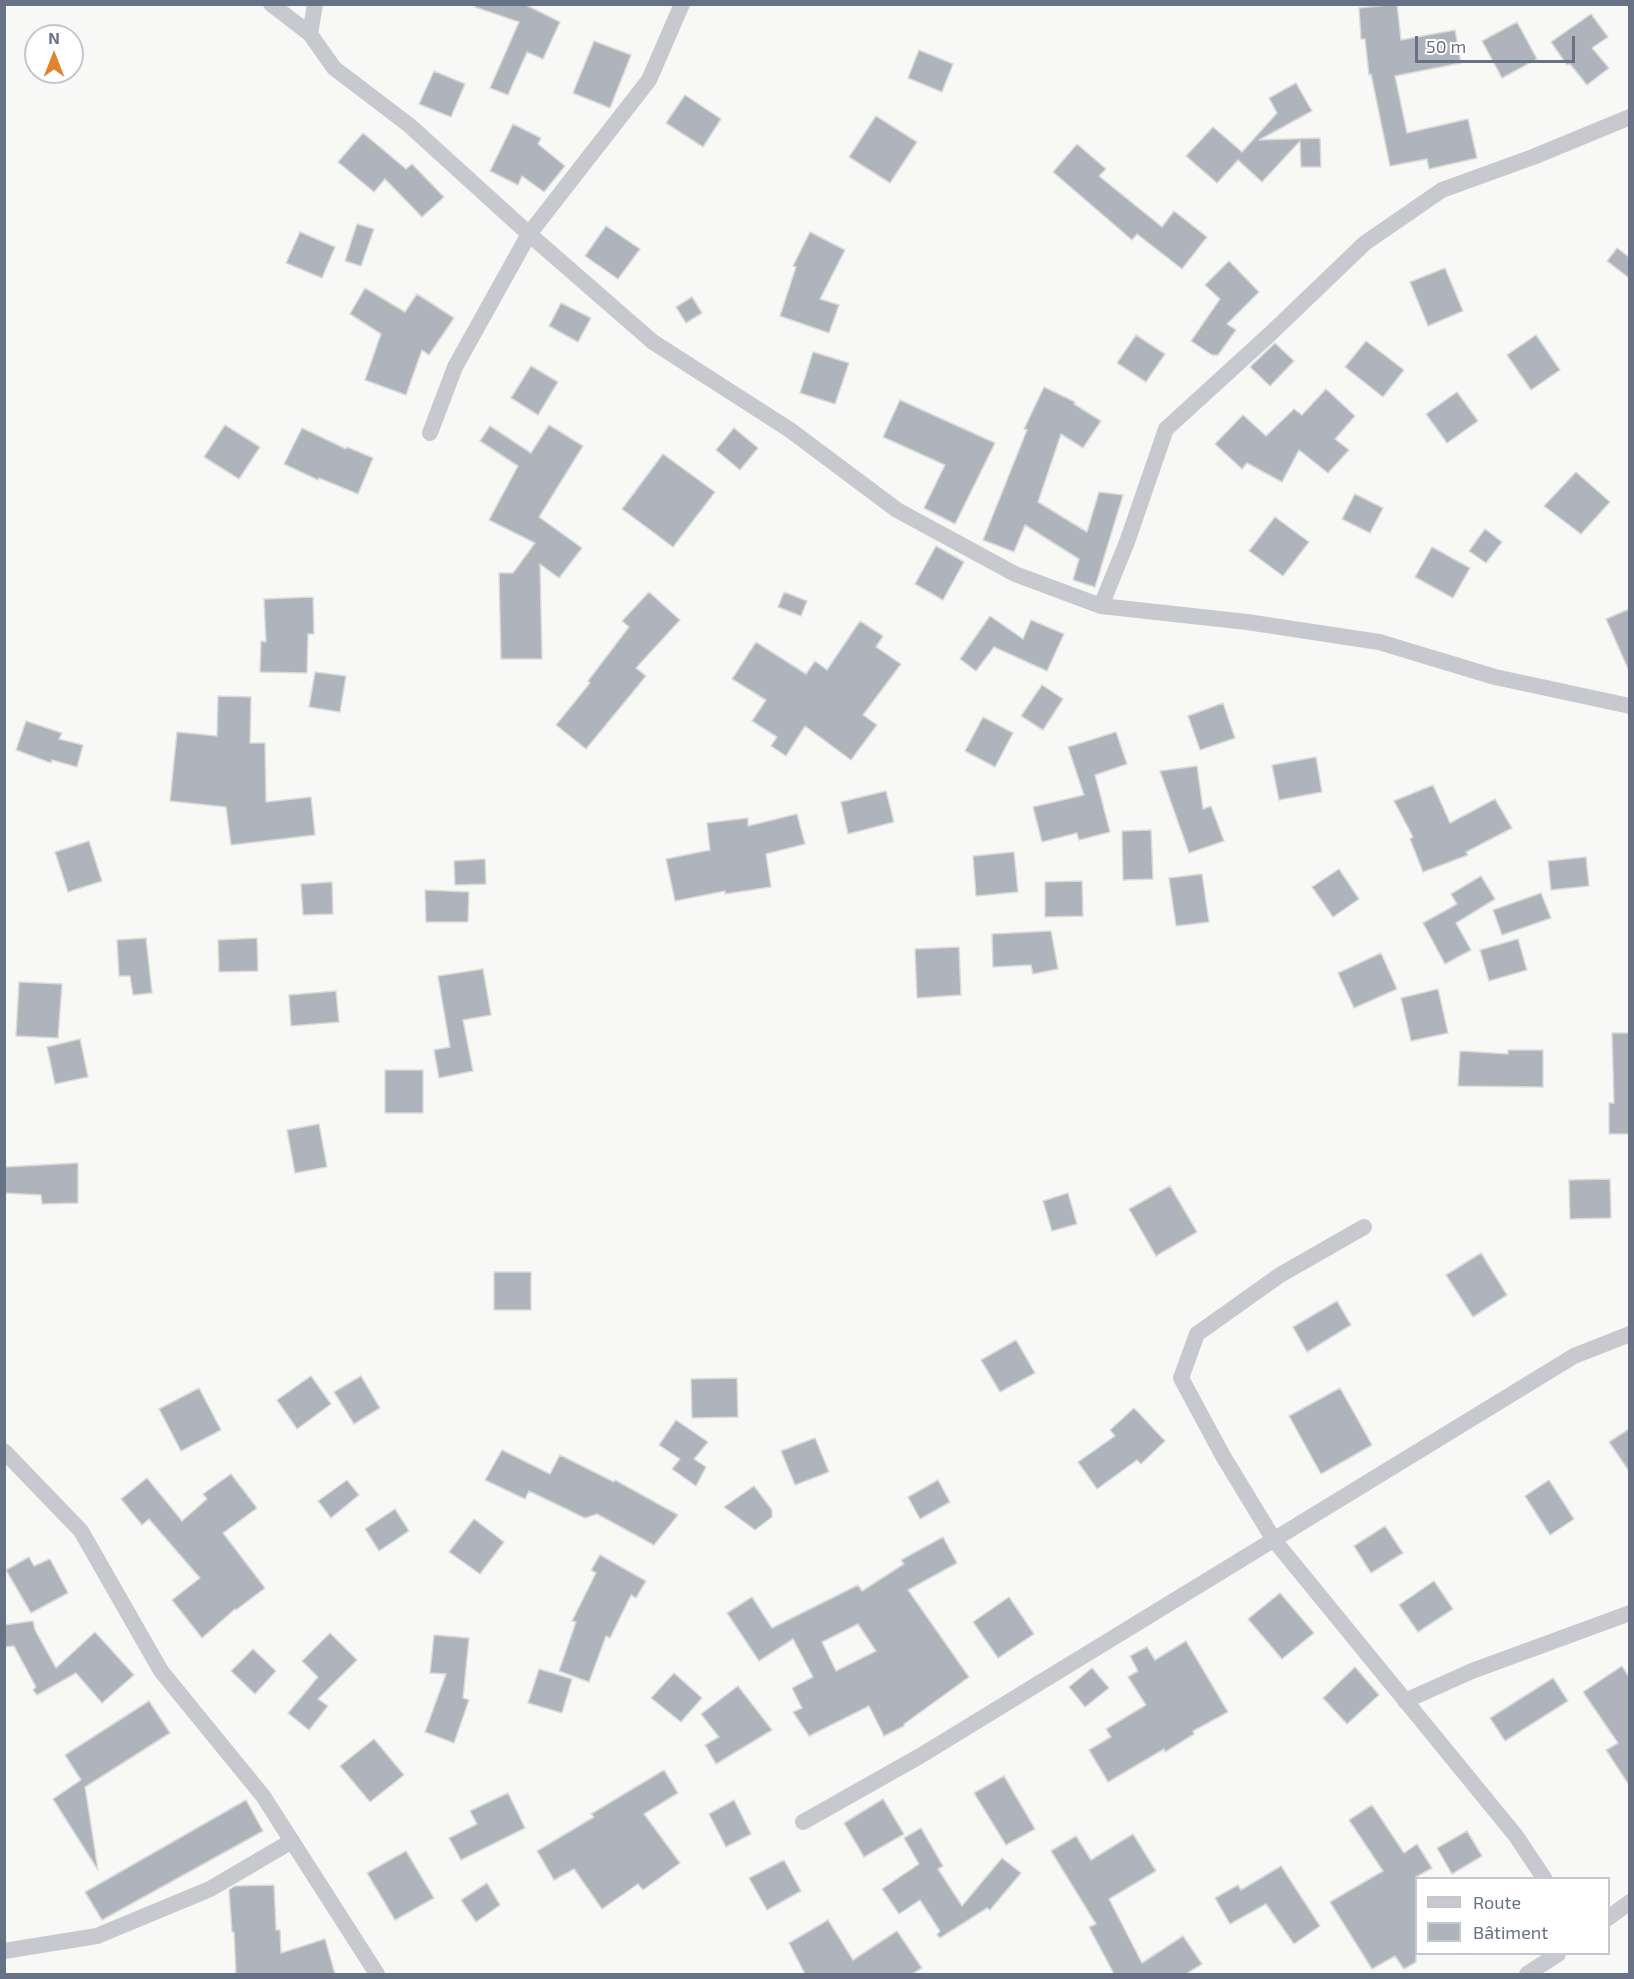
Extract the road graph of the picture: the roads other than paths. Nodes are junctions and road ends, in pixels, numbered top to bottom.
1 (271, 4) edge
2 (315, 4) edge
3 (682, 4) edge
4 (310, 34) junction
5 (1629, 117) edge
6 (529, 234) junction
7 (430, 433) dead end
8 (1101, 606) junction
9 (1629, 706) edge
10 (1364, 1227) dead end
11 (1629, 1334) edge
12 (4, 1450) edge
13 (1274, 1540) junction
14 (1629, 1613) edge
15 (1405, 1701) junction
16 (803, 1822) dead end
17 (292, 1841) junction
18 (1543, 1877) edge
19 (1629, 1902) edge
20 (1610, 1916) edge
21 (4, 1951) edge
22 (1555, 1955) edge
23 (377, 1974) edge
24 (1527, 1974) edge

1 - 4 street
2 - 4 street
3 - 6 street
4 - 6 street
5 - 8 street
6 - 7 street
6 - 8 street
8 - 9 street
10 - 13 street
11 - 13 street
12 - 17 street
13 - 15 street
13 - 16 street
14 - 15 street
15 - 18 street
17 - 21 street
17 - 23 street
19 - 20 street
22 - 24 street

